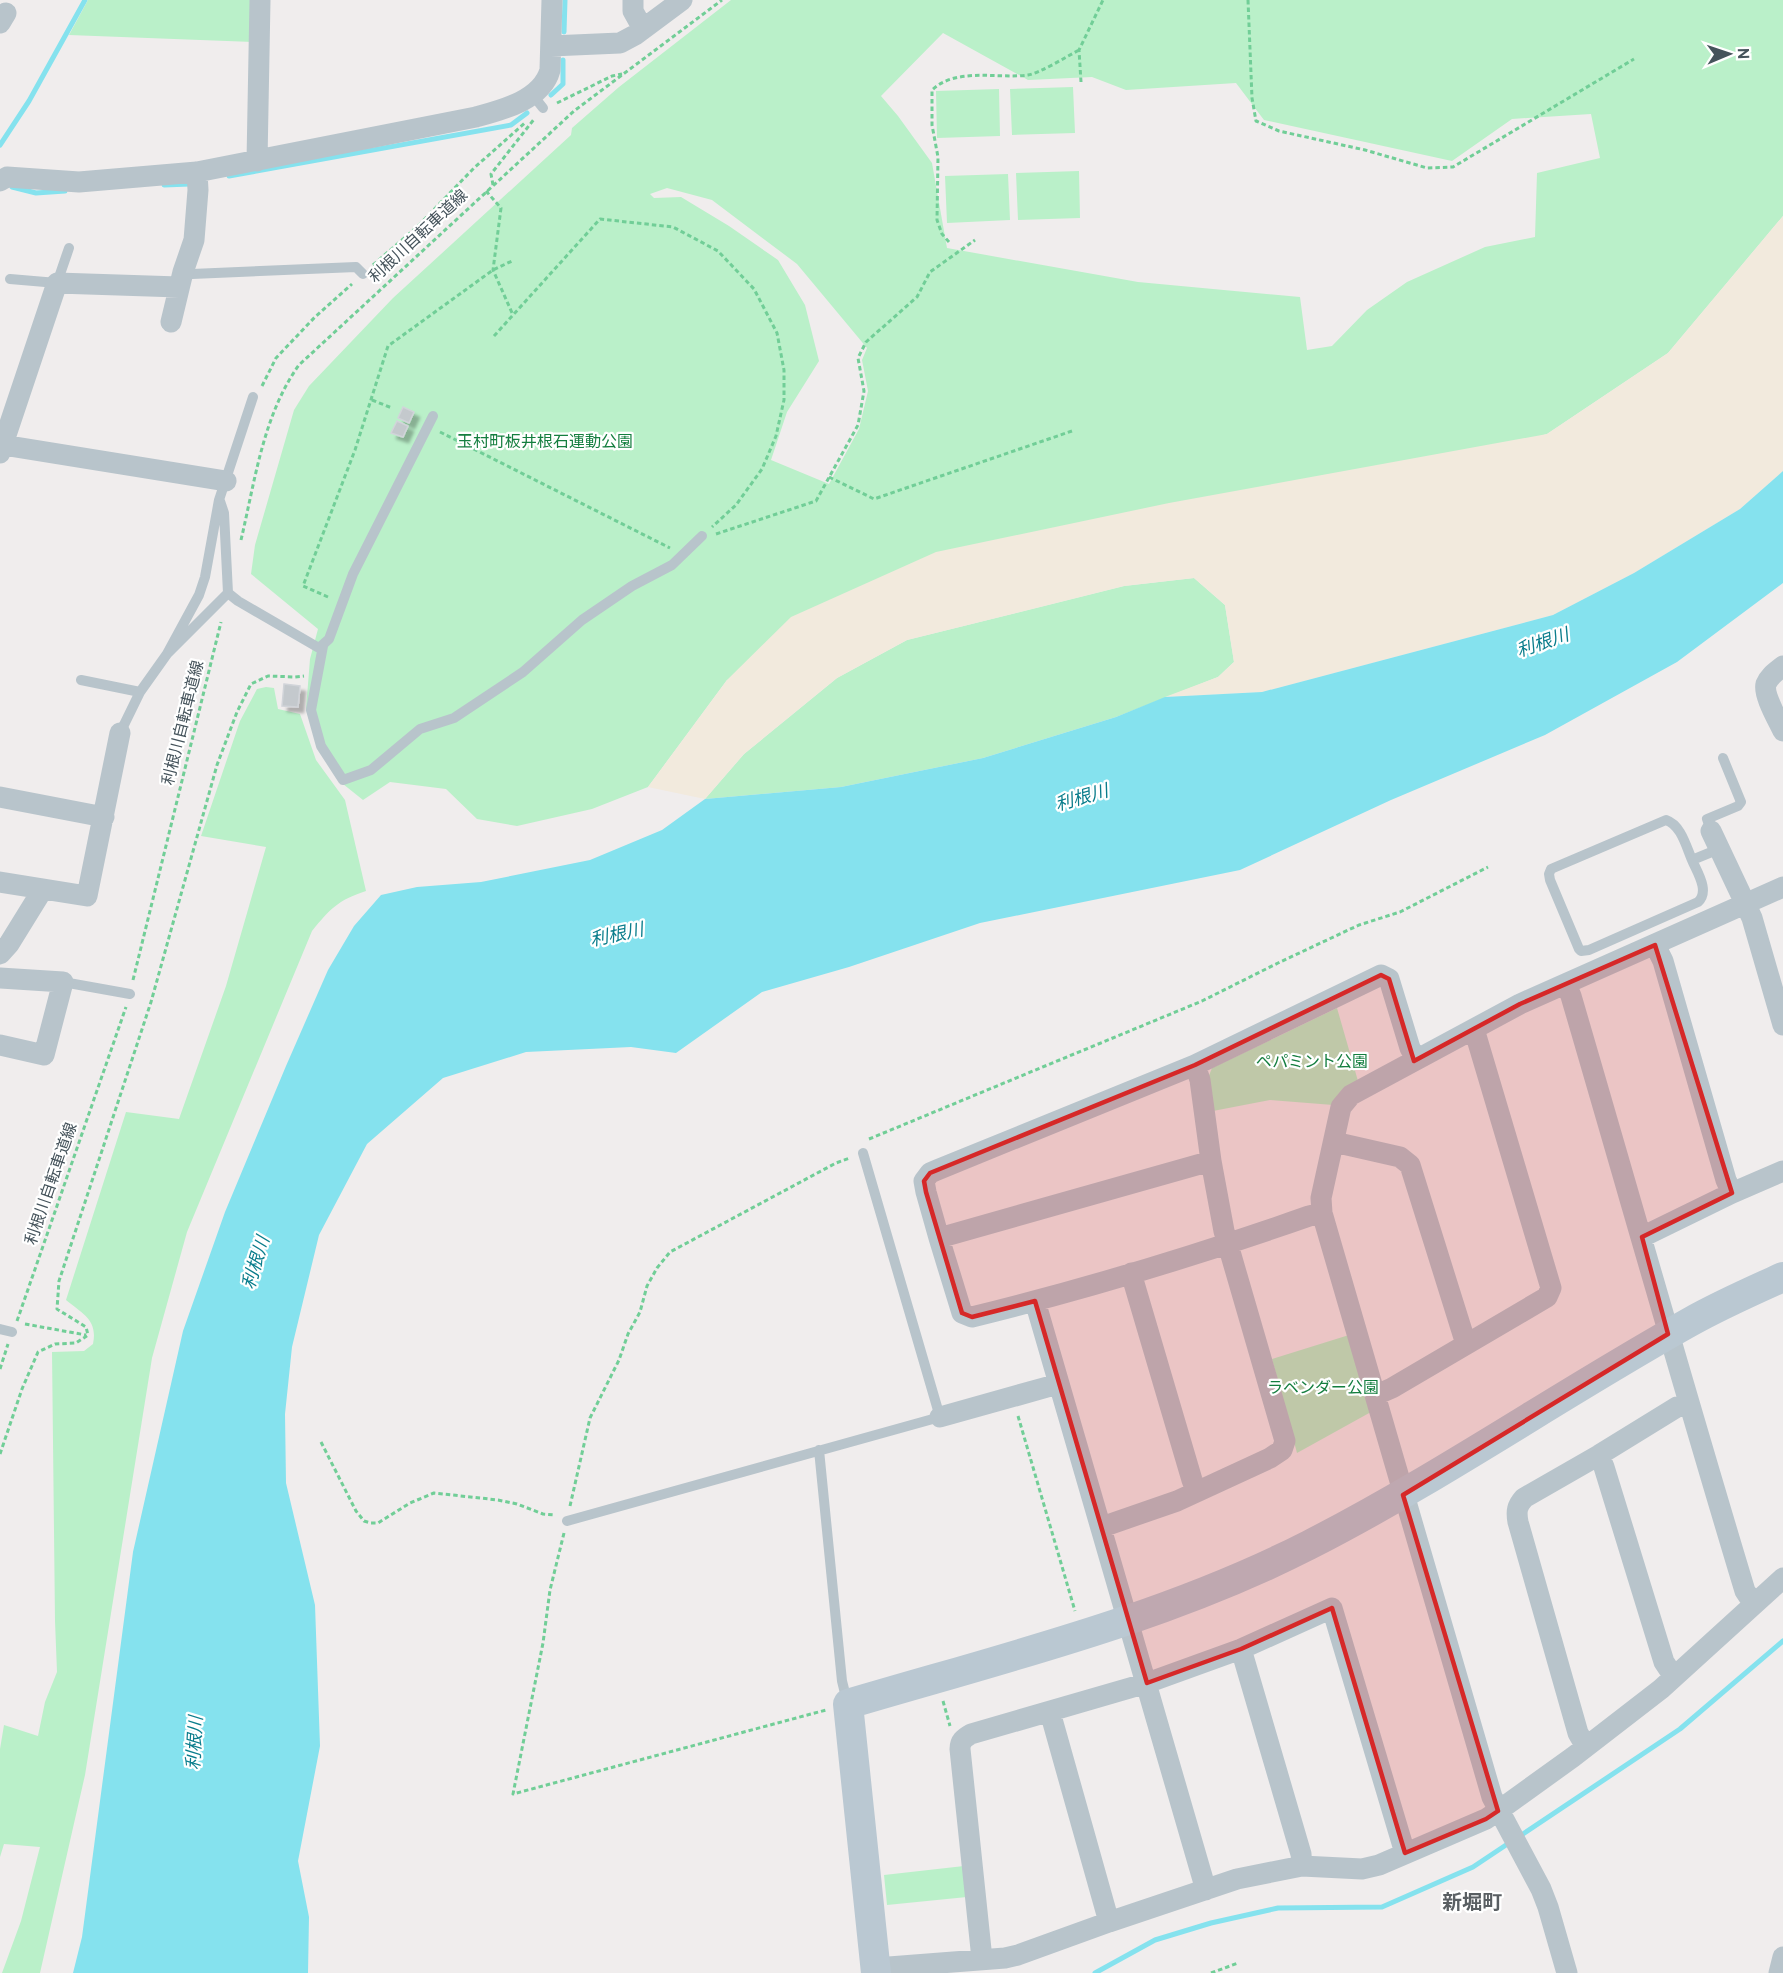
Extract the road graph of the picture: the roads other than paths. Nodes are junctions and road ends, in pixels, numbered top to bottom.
1 (260, 0) edge
2 (552, 0) edge
3 (633, 0) edge
4 (682, 0) edge
5 (643, 29) junction
6 (551, 46) junction
7 (257, 161) junction
8 (197, 172) junction
9 (0, 181) edge
10 (69, 248) dead end
11 (363, 274) road end
12 (10, 279) dead end
13 (181, 280) junction
14 (57, 283) junction
15 (171, 322) dead end
16 (253, 397) road end
17 (430, 421) road end
18 (1, 449) edge
19 (223, 490) junction
20 (702, 536) road end
21 (228, 593) junction
22 (322, 646) junction
23 (167, 654) junction
24 (1783, 666) edge
25 (81, 680) dead end
26 (140, 692) junction
27 (1783, 731) edge
28 (120, 734) joint
29 (1723, 758) dead end
30 (0, 797) edge
31 (104, 817) junction
32 (1715, 840) junction
33 (1692, 860) junction
34 (0, 882) edge
35 (1783, 887) edge
36 (43, 889) junction
37 (1745, 904) junction
38 (1655, 945) junction
39 (0, 954) edge
40 (0, 978) edge
41 (63, 982) junction
42 (1566, 984) junction
43 (130, 994) dead end
44 (1783, 1025) edge
45 (1474, 1029) junction
46 (0, 1045) edge
47 (1416, 1059) junction
48 (1195, 1065) junction
49 (1334, 1142) junction
50 (863, 1154) road end
51 (1210, 1161) junction
52 (1783, 1171) edge
53 (1732, 1193) junction
54 (1322, 1213) junction
55 (1642, 1237) junction
56 (939, 1238) junction
57 (1227, 1244) junction
58 (1131, 1273) junction
59 (1783, 1277) edge
60 (1035, 1301) junction
61 (14, 1328) road end
62 (0, 1329) edge
63 (1668, 1334) junction
64 (1466, 1344) junction
65 (1058, 1384) junction
66 (1376, 1395) junction
67 (1689, 1404) junction
68 (940, 1417) junction
69 (819, 1450) junction
70 (1599, 1455) junction
71 (1196, 1491) junction
72 (1403, 1494) junction
73 (567, 1521) road end
74 (1102, 1527) junction
75 (1783, 1578) edge
76 (1753, 1603) junction
77 (1128, 1620) junction
78 (1241, 1649) junction
79 (1674, 1677) junction
80 (1147, 1683) junction
81 (848, 1704) junction
82 (1050, 1712) junction
83 (1586, 1747) junction
84 (1503, 1819) junction
85 (1406, 1853) junction
86 (1302, 1866) junction
87 (1206, 1890) junction
88 (1109, 1922) junction
89 (1783, 1957) edge
90 (982, 1959) junction
91 (876, 1971) edge
92 (1567, 1973) edge
93 (1779, 1973) edge

1 - 7 street
2 - 6 street
3 - 5 street
4 - 5 street
5 - 6 street
6 - 7 street
7 - 8 street
8 - 9 street
8 - 13 street
10 - 14 lane
11 - 13 lane
12 - 14 lane
13 - 14 street
13 - 15 street
14 - 18 street
16 - 19 lane
17 - 22 lane
18 - 19 street
19 - 21 lane
19 - 23 lane
20 - 22 lane
21 - 22 lane
21 - 23 lane
23 - 26 lane
24 - 27 street
25 - 26 lane
26 - 28 lane
28 - 31 street
29 - 32 lane
30 - 31 street
31 - 36 street
32 - 33 lane
32 - 37 street
33 - 33 lane
34 - 36 street
35 - 37 street
36 - 39 street
37 - 38 street
37 - 44 street
38 - 42 street
38 - 53 street
40 - 41 street
41 - 43 lane
41 - 46 street
42 - 45 street
42 - 55 street
45 - 47 street
45 - 64 street
47 - 48 street
47 - 49 street
48 - 51 street
48 - 56 street
49 - 54 street
49 - 64 street
50 - 68 lane
51 - 56 street
51 - 57 street
52 - 53 street
53 - 55 street
54 - 57 street
54 - 66 street
55 - 63 street
56 - 60 street
57 - 58 street
57 - 71 street
58 - 60 street
58 - 71 street
59 - 63 street
60 - 65 street
61 - 62 lane
63 - 67 street
63 - 72 street
64 - 66 street
65 - 68 street
65 - 74 street
66 - 72 street
67 - 70 street
67 - 76 street
68 - 69 lane
69 - 73 lane
69 - 81 lane
70 - 79 street
70 - 83 street
71 - 74 street
72 - 77 street
72 - 84 street
74 - 77 street
75 - 76 street
76 - 79 street
77 - 80 street
77 - 81 street
78 - 80 street
78 - 85 street
78 - 86 street
79 - 83 street
80 - 82 street
80 - 87 street
81 - 91 street
82 - 88 street
82 - 90 street
83 - 84 street
84 - 85 street
84 - 92 street
85 - 86 street
86 - 87 street
87 - 88 street
88 - 90 street
89 - 93 street
90 - 91 street

